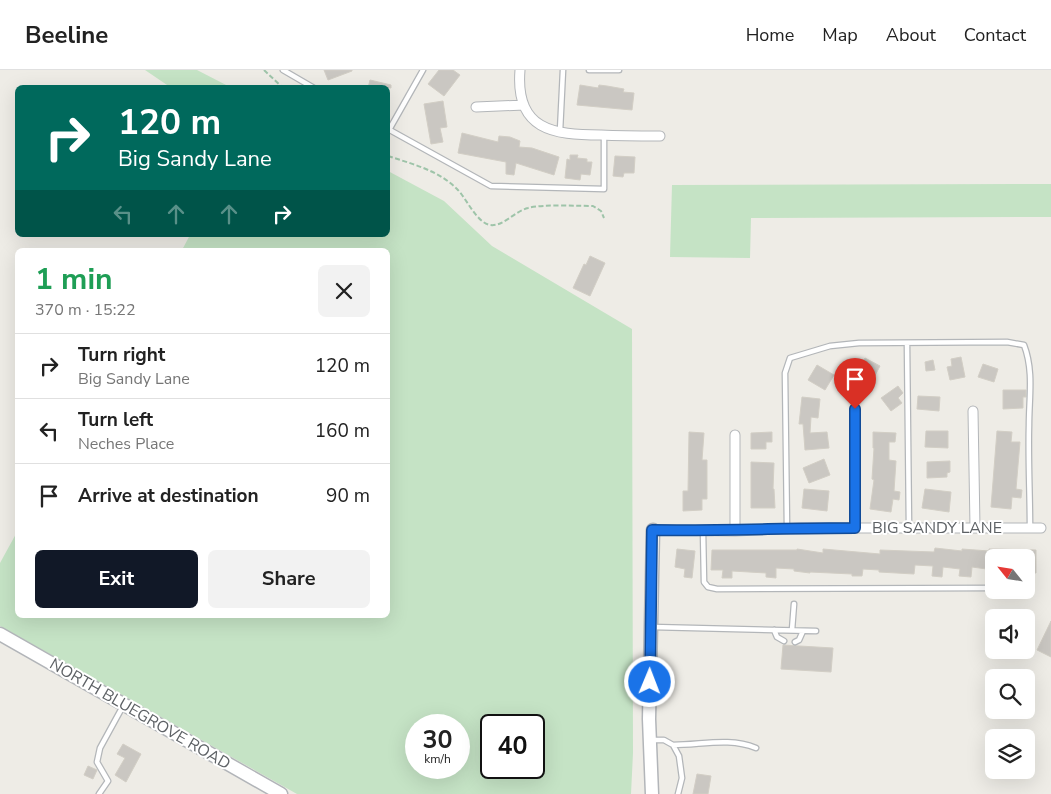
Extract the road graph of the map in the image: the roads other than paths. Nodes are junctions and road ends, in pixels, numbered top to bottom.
1 (283, 70) edge
2 (298, 70) edge
3 (423, 70) edge
4 (520, 70) edge
5 (563, 70) edge
6 (588, 70) edge
7 (619, 70) edge
8 (294, 76) junction
9 (309, 85) edge
10 (524, 105) junction
11 (476, 107) dead end
12 (390, 127) edge
13 (390, 131) edge
14 (560, 133) junction
15 (604, 136) junction
16 (660, 136) dead end
17 (907, 343) junction
18 (855, 409) dead end
19 (973, 411) dead end
20 (735, 435) dead end
21 (975, 527) junction
22 (787, 528) junction
23 (855, 528) junction
24 (909, 528) junction
25 (1030, 528) junction
26 (1041, 528) dead end
27 (652, 530) joint
28 (702, 531) junction
29 (735, 531) junction
30 (985, 588) edge
31 (794, 604) dead end
32 (651, 627) junction
33 (774, 630) junction
34 (792, 630) junction
35 (803, 630) junction
36 (816, 631) dead end
37 (0, 634) edge
38 (784, 641) dead end
39 (794, 642) dead end
40 (124, 705) junction
41 (650, 740) junction
42 (673, 745) junction
43 (756, 748) dead end
44 (99, 794) edge
45 (281, 794) edge
46 (652, 794) edge
47 (678, 794) edge

1 - 8 lane
2 - 8 lane
3 - 12 lane
4 - 10 street
5 - 14 lane
6 - 7 lane
8 - 9 lane
10 - 11 street
10 - 14 street
13 - 15 lane
14 - 15 street
15 - 16 street
17 - 22 lane
17 - 24 lane
17 - 25 lane
18 - 23 street
19 - 21 street
20 - 29 street
21 - 24 street, BIG SANDY LANE
21 - 25 street, BIG SANDY LANE
22 - 23 street, BIG SANDY LANE
22 - 29 street, BIG SANDY LANE
23 - 24 street, BIG SANDY LANE
25 - 26 street, BIG SANDY LANE
27 - 28 street, BIG SANDY LANE
27 - 32 street
28 - 29 street, BIG SANDY LANE
28 - 30 lane
31 - 34 lane
32 - 33 lane
32 - 41 street
33 - 34 lane
33 - 38 lane
34 - 35 lane
35 - 36 lane
35 - 39 lane
37 - 40 street, NORTH BLUEGROVE ROAD
40 - 44 lane
40 - 45 street, NORTH BLUEGROVE ROAD
41 - 42 lane
41 - 46 street
42 - 43 lane
42 - 47 lane

